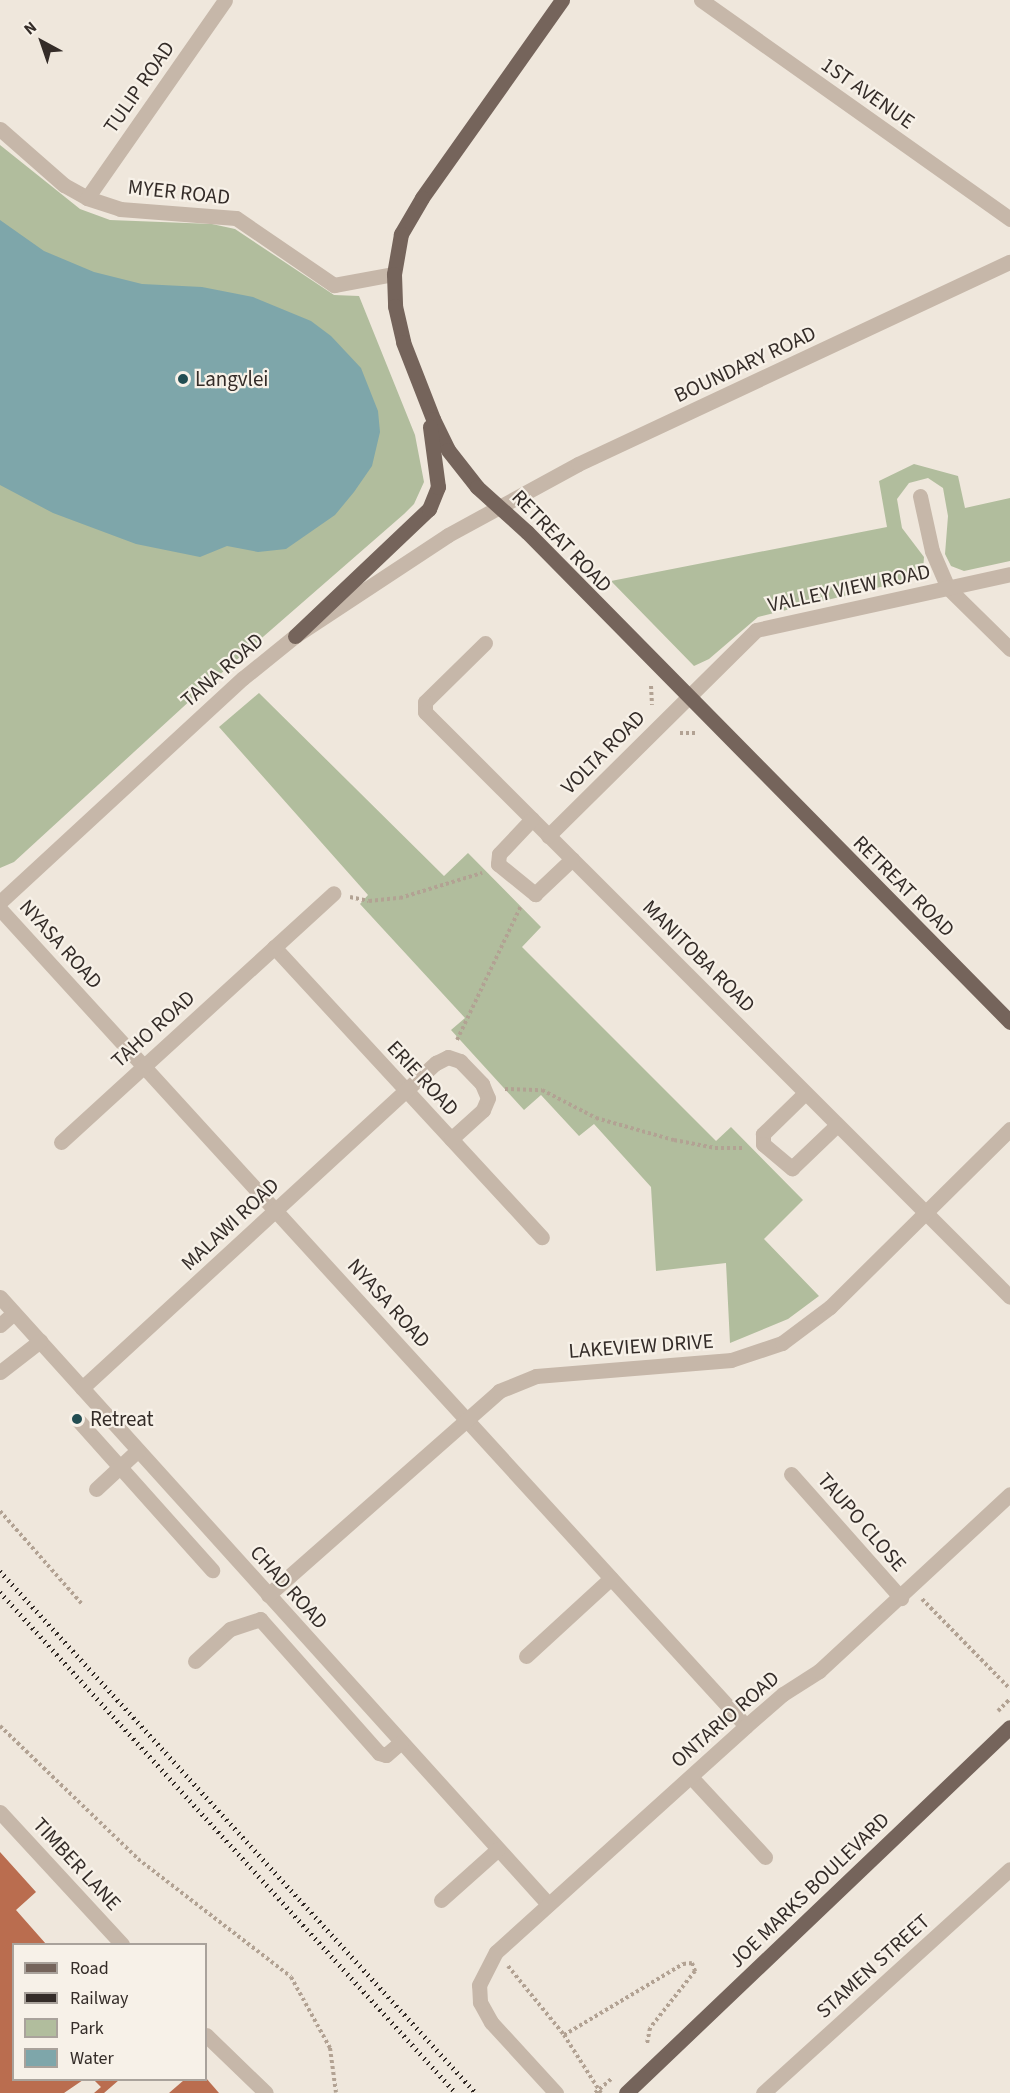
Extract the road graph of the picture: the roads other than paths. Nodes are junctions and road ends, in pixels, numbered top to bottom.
1 (225, 0) edge
2 (562, 0) edge
3 (702, 0) edge
4 (0, 129) edge
5 (87, 198) junction
6 (1010, 219) edge
7 (1010, 262) edge
8 (394, 274) junction
9 (423, 395) junction
10 (920, 496) dead end
11 (499, 506) junction
12 (1010, 574) edge
13 (948, 588) junction
14 (295, 636) junction
15 (484, 643) dead end
16 (1010, 649) edge
17 (687, 698) junction
18 (532, 819) junction
19 (548, 836) junction
20 (572, 859) junction
21 (334, 892) road end
22 (0, 902) edge
23 (0, 909) edge
24 (274, 947) junction
25 (1010, 1022) edge
26 (144, 1066) junction
27 (406, 1091) junction
28 (805, 1093) junction
29 (837, 1125) junction
30 (1010, 1129) edge
31 (451, 1139) junction
32 (62, 1142) dead end
33 (276, 1211) junction
34 (925, 1213) junction
35 (542, 1237) dead end
36 (0, 1297) edge
37 (1010, 1297) edge
38 (14, 1312) junction
39 (0, 1325) edge
40 (40, 1341) junction
41 (0, 1372) edge
42 (82, 1388) junction
43 (465, 1418) junction
44 (77, 1419) dead end
45 (138, 1450) junction
46 (120, 1467) junction
47 (791, 1474) dead end
48 (96, 1489) dead end
49 (1010, 1494) edge
50 (212, 1570) dead end
51 (611, 1578) junction
52 (906, 1593) junction
53 (268, 1595) junction
54 (526, 1656) dead end
55 (195, 1661) dead end
56 (746, 1725) junction
57 (1010, 1727) edge
58 (401, 1742) junction
59 (691, 1777) junction
60 (0, 1812) edge
61 (498, 1849) junction
62 (765, 1857) dead end
63 (1010, 1869) edge
64 (441, 1900) dead end
65 (548, 1905) junction
66 (121, 1943) edge
67 (207, 2036) edge
68 (631, 2088) edge
69 (266, 2093) edge
70 (556, 2093) edge
71 (763, 2093) edge

1 - 5 street, TULIP ROAD
2 - 8 main road, RETREAT ROAD
3 - 6 street, 1ST AVENUE
4 - 5 street, MYER ROAD
5 - 8 street, MYER ROAD
7 - 11 street, BOUNDARY ROAD
8 - 9 main road, RETREAT ROAD
9 - 11 main road, RETREAT ROAD
9 - 14 main road
10 - 13 street
11 - 14 street, TANA ROAD
11 - 17 main road, RETREAT ROAD
12 - 13 street, VALLEY VIEW ROAD
13 - 16 street
13 - 17 street, VALLEY VIEW ROAD
14 - 22 street, TANA ROAD
15 - 18 street, MANITOBA ROAD
17 - 19 street, VOLTA ROAD
17 - 25 main road, RETREAT ROAD
18 - 19 street, MANITOBA ROAD
18 - 20 street
19 - 20 street, MANITOBA ROAD
20 - 28 street, MANITOBA ROAD
21 - 24 street, TAHO ROAD
23 - 26 street, NYASA ROAD
24 - 26 street, TAHO ROAD
24 - 27 street, ERIE ROAD
26 - 32 street, TAHO ROAD
26 - 33 street, NYASA ROAD
27 - 31 street, ERIE ROAD
27 - 31 street, MALAWI ROAD
27 - 33 street, MALAWI ROAD
28 - 29 street, MANITOBA ROAD
28 - 29 street
29 - 34 street, MANITOBA ROAD
30 - 34 street, LAKEVIEW DRIVE
31 - 35 street, ERIE ROAD
33 - 42 street, MALAWI ROAD
33 - 43 street, NYASA ROAD
34 - 37 street, MANITOBA ROAD
34 - 43 street, LAKEVIEW DRIVE
36 - 38 street, CHAD ROAD
38 - 39 street
38 - 40 street, CHAD ROAD
40 - 41 street
40 - 42 street, CHAD ROAD
42 - 45 street, CHAD ROAD
43 - 51 street, NYASA ROAD
43 - 53 street, LAKEVIEW DRIVE
44 - 46 street
45 - 46 street
45 - 53 street, CHAD ROAD
46 - 48 street
46 - 50 street
47 - 52 street, TAUPO CLOSE
49 - 52 street, ONTARIO ROAD
51 - 54 street
51 - 56 street, NYASA ROAD
52 - 56 street, ONTARIO ROAD
53 - 58 street, CHAD ROAD
55 - 58 street
56 - 59 street, ONTARIO ROAD
57 - 68 main road, JOE MARKS BOULEVARD
58 - 61 street, CHAD ROAD
59 - 62 street
59 - 65 street, ONTARIO ROAD
60 - 66 street, TIMBER LANE
61 - 64 street
61 - 65 street, CHAD ROAD
63 - 71 street, STAMEN STREET
65 - 70 street, ONTARIO ROAD
67 - 69 street

